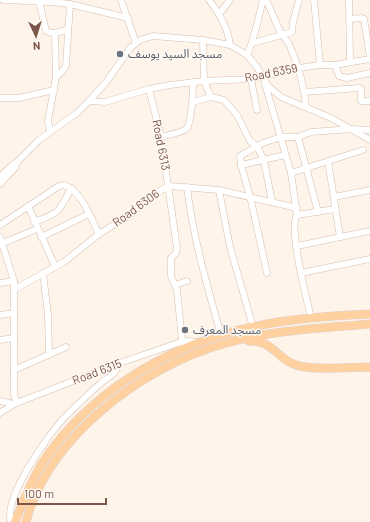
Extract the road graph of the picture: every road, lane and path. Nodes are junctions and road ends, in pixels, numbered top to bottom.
1 (3, 0) edge
2 (121, 0) edge
3 (209, 0) edge
4 (230, 0) edge
5 (264, 0) edge
6 (301, 0) edge
7 (314, 0) edge
8 (349, 0) edge
9 (35, 1) edge
10 (73, 3) edge
11 (220, 14) junction
12 (128, 18) junction
13 (349, 19) junction
14 (68, 29) junction
15 (56, 32) junction
16 (368, 32) edge
17 (282, 35) junction
18 (203, 40) junction
19 (136, 43) junction
20 (252, 43) junction
21 (230, 45) junction
22 (247, 55) junction
23 (370, 58) edge
24 (350, 62) junction
25 (320, 65) junction
26 (335, 65) junction
27 (299, 68) junction
28 (370, 72) edge
29 (263, 76) junction
30 (56, 77) junction
31 (347, 78) junction
32 (252, 79) junction
33 (204, 80) junction
34 (193, 82) junction
35 (347, 88) junction
36 (149, 89) junction
37 (54, 90) junction
38 (305, 92) junction
39 (211, 97) junction
40 (0, 98) edge
41 (89, 101) junction
42 (370, 101) edge
43 (193, 102) junction
44 (306, 107) junction
45 (257, 110) dead end
46 (352, 129) junction
47 (370, 130) edge
48 (50, 131) junction
49 (161, 137) junction
50 (281, 137) junction
51 (298, 137) junction
52 (370, 140) edge
53 (257, 146) junction
54 (370, 146) edge
55 (363, 150) dead end
56 (285, 155) junction
57 (264, 161) junction
58 (328, 161) junction
59 (18, 162) junction
60 (241, 165) junction
61 (307, 168) junction
62 (291, 173) junction
63 (0, 177) edge
64 (0, 184) edge
65 (169, 186) junction
66 (187, 187) junction
67 (71, 188) junction
68 (219, 190) junction
69 (370, 190) edge
70 (250, 196) junction
71 (334, 197) junction
72 (272, 202) junction
73 (28, 206) junction
74 (297, 208) junction
75 (335, 209) junction
76 (318, 212) junction
77 (89, 214) junction
78 (297, 215) junction
79 (34, 222) junction
80 (0, 225) edge
81 (37, 229) junction
82 (370, 232) edge
83 (98, 234) junction
84 (41, 237) junction
85 (340, 237) junction
86 (1, 240) edge
87 (297, 246) junction
88 (370, 259) edge
89 (55, 266) junction
90 (44, 273) junction
91 (267, 273) dead end
92 (301, 273) junction
93 (14, 281) junction
94 (187, 282) dead end
95 (0, 283) edge
96 (175, 285) junction
97 (15, 289) junction
98 (370, 307) edge
99 (14, 313) junction
100 (370, 314) edge
101 (0, 315) edge
102 (353, 315) junction
103 (312, 318) junction
104 (370, 324) edge
105 (253, 326) junction
106 (221, 335) junction
107 (14, 338) junction
108 (0, 340) edge
109 (236, 341) junction
110 (182, 342) junction
111 (198, 342) junction
112 (66, 347) dead end
113 (49, 355) junction
114 (117, 364) junction
115 (370, 367) edge
116 (14, 370) junction
117 (96, 372) junction
118 (100, 383) junction
119 (0, 401) edge
120 (15, 404) junction
121 (0, 413) edge
122 (11, 522) edge
123 (15, 522) edge
124 (26, 522) edge

1 - 9 street
2 - 12 street
3 - 11 street
4 - 11 street
5 - 17 street
5 - 20 street
6 - 17 street
7 - 25 street
8 - 13 street
9 - 10 street
9 - 15 street
10 - 12 street
10 - 14 street
11 - 21 street
12 - 19 street
13 - 16 street
13 - 24 street
14 - 15 street
14 - 30 street
15 - 30 street
16 - 23 street
17 - 20 street
17 - 27 street
18 - 19 street
18 - 21 street
18 - 33 street
19 - 41 street
20 - 22 street
21 - 22 street
22 - 29 street
23 - 24 street, Road 6359
24 - 26 street, Road 6359
25 - 26 street, Road 6359
25 - 27 street, Road 6359
26 - 31 street
27 - 29 street, Road 6359
27 - 38 street
28 - 31 street
29 - 32 street, Road 6359
29 - 44 street
29 - 50 street
30 - 37 street
31 - 35 street
32 - 33 street, Road 6359
32 - 45 street
33 - 34 street, Road 6359
33 - 39 street
34 - 36 street, Road 6359
34 - 43 street
35 - 38 street
35 - 42 street
36 - 41 street, Road 6359
36 - 49 street, Road 6313
37 - 40 street
37 - 48 street
38 - 44 street
39 - 43 street
39 - 53 street
41 - 48 street
43 - 49 street
44 - 46 street
46 - 47 street
46 - 51 street
46 - 52 street
46 - 54 street
48 - 59 street
49 - 65 street, Road 6313
50 - 51 street
50 - 53 street
50 - 56 street
51 - 61 street
53 - 57 street
53 - 60 street
55 - 58 street
56 - 57 street
56 - 62 street
57 - 60 street
57 - 72 street
58 - 61 street
58 - 71 street
59 - 63 street
59 - 64 street
60 - 70 street
61 - 62 street
61 - 76 street
62 - 74 street
65 - 66 street, Road 6306
65 - 83 street, Road 6306
65 - 96 street, Road 6313
66 - 68 street, Road 6306
66 - 106 street
67 - 73 street
67 - 77 street
67 - 79 street
68 - 70 street, Road 6306
68 - 105 street
69 - 71 street
70 - 72 street, Road 6306
70 - 91 street
71 - 75 street
72 - 74 street, Road 6306
73 - 79 street
73 - 80 street
74 - 78 street
75 - 76 street
75 - 85 street
76 - 78 street
77 - 83 street
77 - 84 street
78 - 87 street
79 - 81 street
81 - 84 street
81 - 86 street
82 - 85 street
83 - 89 street, Road 6306
84 - 89 street
85 - 87 street
86 - 93 street
87 - 92 street
88 - 92 street
89 - 90 street, Road 6306
90 - 97 street, Road 6306
90 - 113 street
92 - 103 street
93 - 95 street
93 - 97 street
94 - 96 street
96 - 110 street, Road 6313
97 - 99 street
98 - 102 main road
99 - 101 street
99 - 107 street
100 - 102 main road
102 - 103 main road
103 - 105 main road
104 - 109 main road
105 - 106 main road
106 - 111 main road
107 - 108 street
107 - 116 street
109 - 115 main road
109 - 124 main road
110 - 111 street, Road 6315
110 - 114 street, Road 6315
111 - 123 main road
112 - 113 street
113 - 116 street
114 - 117 street, Road 6315
114 - 118 street
116 - 120 street
117 - 118 street
117 - 120 street, Road 6315
118 - 122 street
119 - 120 street
120 - 121 street, Road 6315

